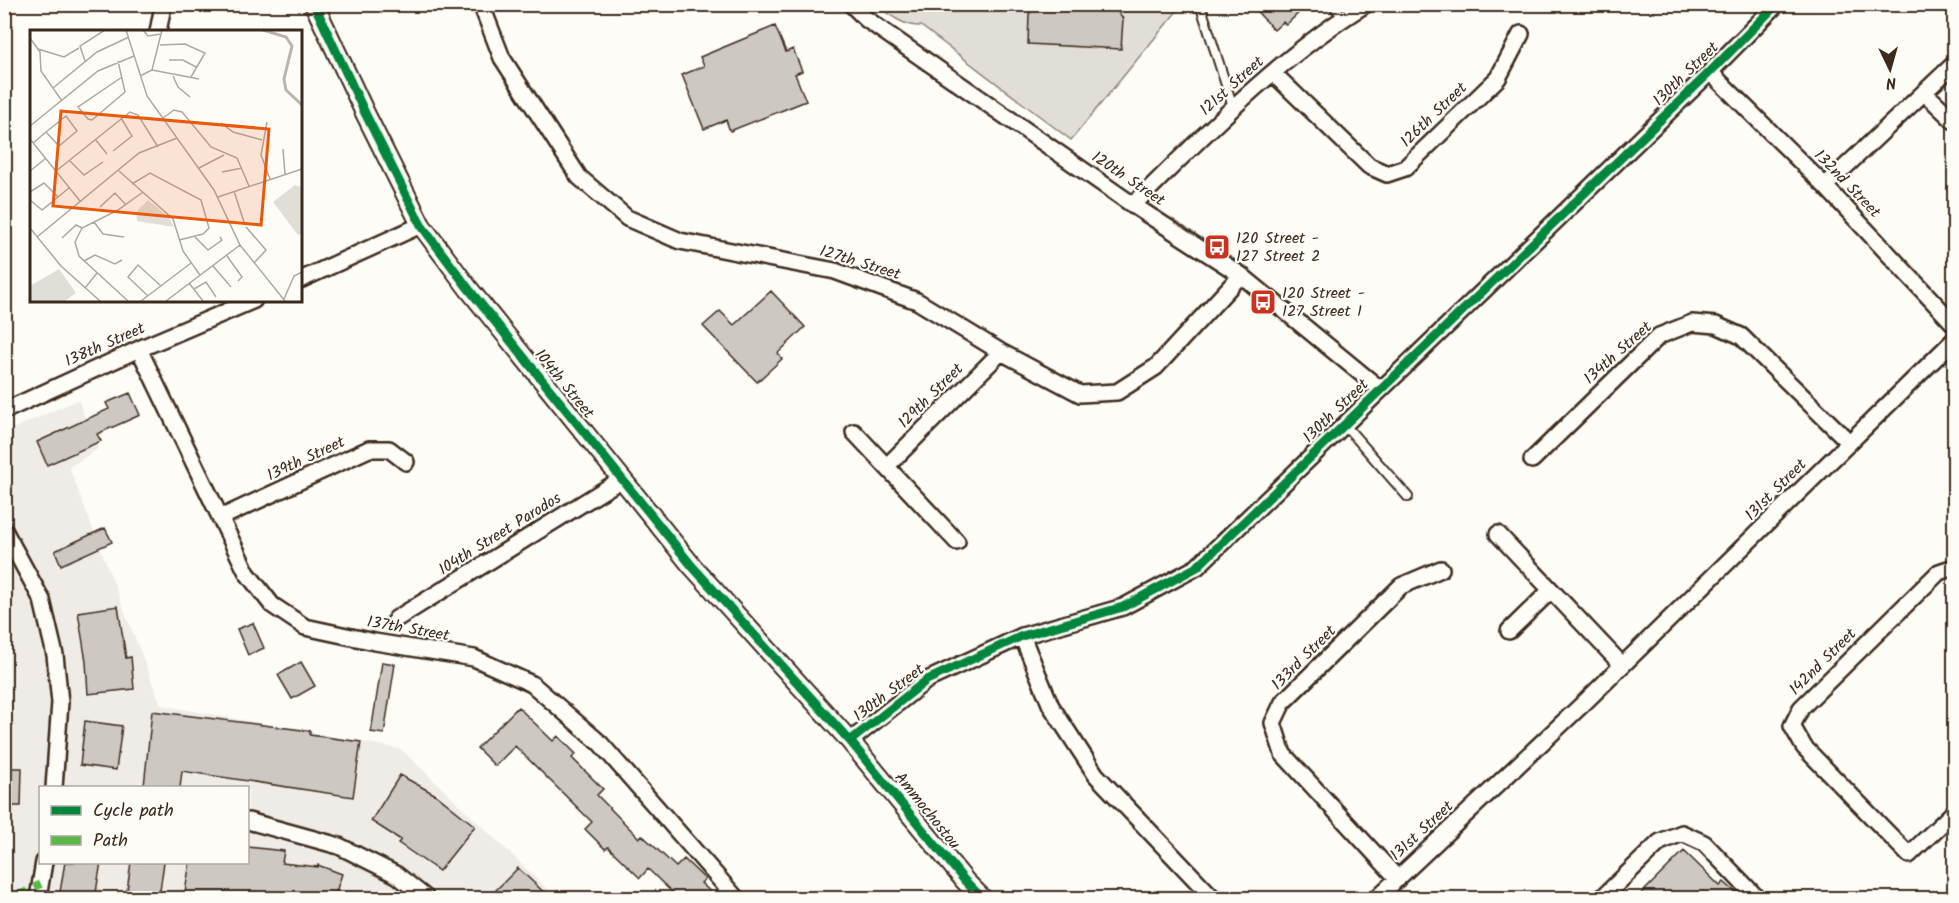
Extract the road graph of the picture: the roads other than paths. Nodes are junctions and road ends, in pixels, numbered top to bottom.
1 (314, 4) edge
2 (481, 4) edge
3 (851, 4) edge
4 (1200, 4) edge
5 (1332, 4) edge
6 (1366, 4) edge
7 (1777, 4) edge
8 (162, 11) dead end
9 (1344, 18) junction
10 (158, 30) edge
11 (1521, 34) dead end
12 (1954, 63) edge
13 (1710, 72) junction
14 (1273, 73) junction
15 (1925, 93) junction
16 (1233, 107) junction
17 (1954, 121) edge
18 (1825, 186) junction
19 (1132, 205) junction
20 (421, 225) junction
21 (1241, 275) junction
22 (302, 279) edge
23 (249, 302) edge
24 (1954, 324) edge
25 (1954, 340) edge
26 (140, 349) junction
27 (1001, 352) junction
28 (1380, 389) junction
29 (4, 411) edge
30 (1344, 424) junction
31 (854, 432) dead end
32 (1849, 442) junction
33 (1532, 460) dead end
34 (406, 462) dead end
35 (887, 466) junction
36 (622, 479) junction
37 (1408, 497) dead end
38 (220, 518) junction
39 (4, 530) edge
40 (1498, 534) dead end
41 (957, 542) dead end
42 (1954, 567) edge
43 (1441, 569) dead end
44 (1550, 591) junction
45 (396, 619) dead end
46 (1509, 631) dead end
47 (1022, 636) junction
48 (1622, 665) junction
49 (850, 741) junction
50 (54, 786) edge
51 (1954, 812) edge
52 (249, 821) edge
53 (44, 864) edge
54 (1398, 879) junction
55 (38, 898) edge
56 (426, 898) edge
57 (736, 898) edge
58 (982, 898) edge
59 (1213, 898) edge
60 (1377, 898) edge
61 (1602, 898) edge
62 (1757, 898) edge

1 - 20 street, 104th Street
2 - 27 street, 127th Street
3 - 19 street, 120th Street
4 - 16 lane
5 - 9 lane
6 - 9 street, 121st Street
7 - 13 street, 130th Street
8 - 10 street
9 - 14 street, 121st Street
11 - 14 street, 126th Street
12 - 15 street
13 - 18 street, 132nd Street
13 - 28 street, 130th Street
14 - 16 street, 121st Street
15 - 17 street
15 - 18 street
16 - 19 street, 121st Street
18 - 24 street, 132nd Street
19 - 21 street, 120th Street
20 - 22 street
20 - 36 street, 104th Street
21 - 27 street, 127th Street
21 - 28 street, 120th Street
23 - 26 street, 138th Street
25 - 32 street, 131st Street
26 - 29 street, 138th Street
26 - 38 street, 137th Street
27 - 35 street, 129th Street
28 - 30 street, 130th Street
30 - 37 lane
30 - 47 street, 130th Street
31 - 35 street
32 - 33 street, 134th Street
32 - 48 street, 131st Street
34 - 38 street, 139th Street
35 - 41 street
36 - 45 street, 104th Street Parodos
36 - 49 street, 104th Street
38 - 57 street, 137th Street
39 - 50 street
40 - 44 street
42 - 51 street, 142nd Street
43 - 54 street, 133rd Street
44 - 46 street
44 - 48 street
47 - 49 street, 130th Street
47 - 59 street
48 - 54 street, 131st Street
49 - 58 street, Ammochostou
52 - 56 street
53 - 55 street
54 - 60 street, 131st Street
61 - 62 street

